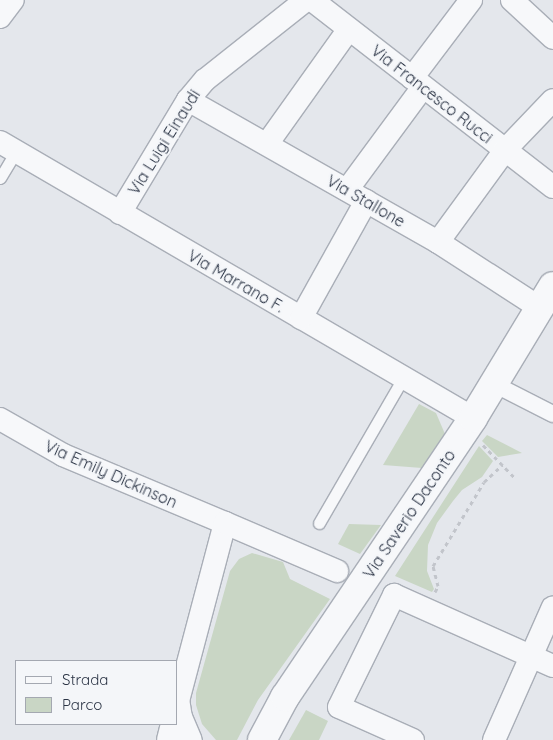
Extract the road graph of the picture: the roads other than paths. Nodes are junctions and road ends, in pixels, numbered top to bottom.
1 (13, 0) edge
2 (306, 0) edge
3 (312, 0) edge
4 (471, 0) edge
5 (512, 0) edge
6 (0, 17) edge
7 (349, 30) junction
8 (553, 38) edge
9 (417, 82) junction
10 (188, 100) junction
11 (553, 100) edge
12 (267, 144) junction
13 (8, 147) edge
14 (505, 150) junction
15 (0, 178) edge
16 (553, 187) edge
17 (357, 196) junction
18 (120, 213) junction
19 (438, 242) junction
20 (549, 295) edge
21 (301, 318) junction
22 (403, 378) junction
23 (494, 384) junction
24 (553, 414) edge
25 (0, 418) edge
26 (469, 424) junction
27 (225, 523) junction
28 (319, 523) dead end
29 (337, 571) dead end
30 (553, 607) edge
31 (531, 656) junction
32 (553, 666) edge
33 (178, 699) edge
34 (178, 706) edge
35 (172, 725) edge
36 (168, 740) edge
37 (191, 740) edge
38 (262, 740) edge
39 (413, 740) edge
40 (494, 740) edge

1 - 6 street
2 - 10 street, Via Luigi Einaudi
3 - 7 street, Via Francesco Rucci
4 - 9 street
5 - 8 street
7 - 9 street, Via Francesco Rucci
7 - 12 street
9 - 14 street, Via Francesco Rucci
9 - 17 street
10 - 12 street, Via Stallone
10 - 18 street, Via Luigi Einaudi
11 - 14 street
12 - 17 street, Via Stallone
13 - 15 lane
13 - 18 street, Via Marrano F.
14 - 16 street, Via Francesco Rucci
14 - 19 street
17 - 19 street, Via Stallone
17 - 21 street
18 - 21 street, Via Marrano F.
19 - 20 street, Via Stallone
20 - 23 street, Via Saverio Daconto
21 - 22 street, Via Marrano F.
22 - 26 street, Via Marrano F.
22 - 28 lane
23 - 24 street
23 - 26 street, Via Saverio Daconto
25 - 27 street, Via Emily Dickinson
26 - 38 street, Via Saverio Daconto
27 - 29 street, Via Emily Dickinson
27 - 33 street
30 - 31 street
31 - 32 street
31 - 39 street
31 - 40 street
34 - 37 street
35 - 36 street

